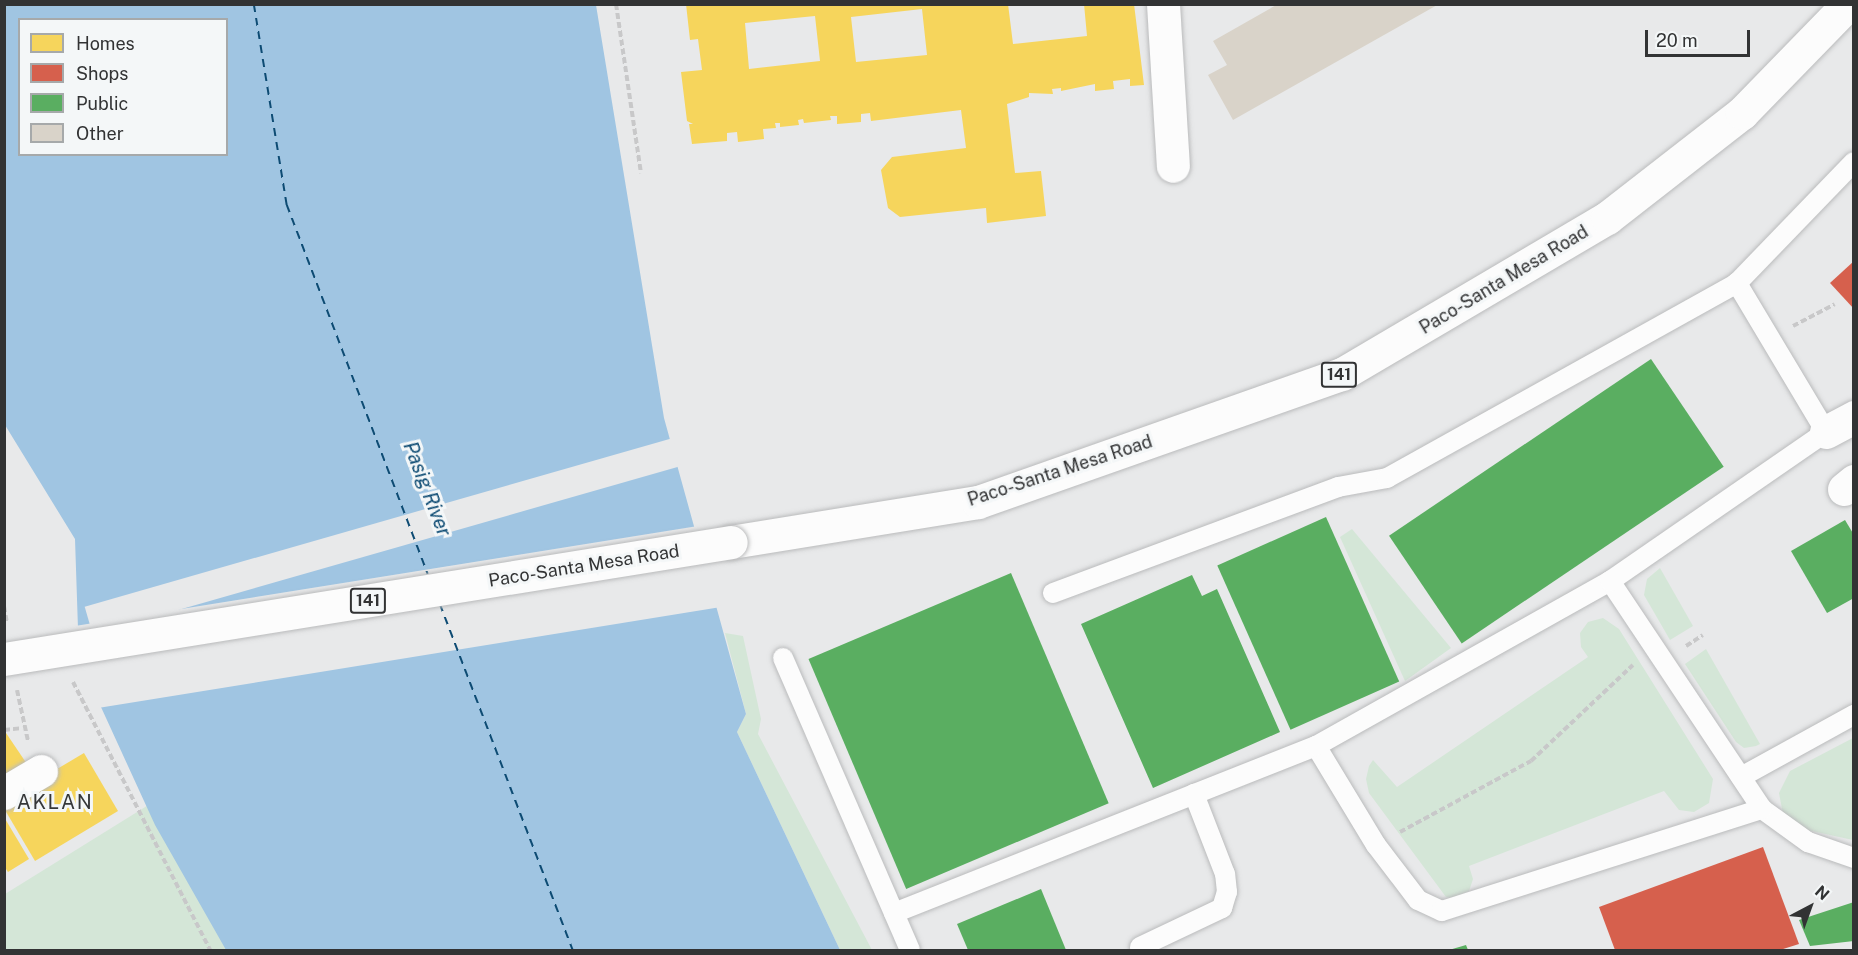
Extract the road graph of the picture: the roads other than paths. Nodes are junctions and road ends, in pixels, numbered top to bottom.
1 (1163, 4) edge
2 (1848, 4) edge
3 (1854, 162) edge
4 (1173, 166) dead end
5 (1737, 283) junction
6 (1840, 425) edge
7 (1610, 581) junction
8 (1053, 593) dead end
9 (783, 658) dead end
10 (4, 659) edge
11 (1854, 715) edge
12 (1316, 746) junction
13 (41, 771) dead end
14 (1741, 777) junction
15 (4, 793) edge
16 (1194, 794) junction
17 (1762, 809) junction
18 (1854, 858) edge
19 (894, 913) junction
20 (1140, 947) dead end
21 (910, 951) edge

1 - 4 main road
2 - 10 main road, Paco-Santa Mesa Road / 141, bridge
3 - 5 lane
5 - 6 lane
5 - 8 lane
6 - 7 lane
7 - 12 lane
7 - 14 lane
9 - 19 lane
11 - 14 lane
12 - 16 lane
12 - 17 lane
13 - 15 main road
14 - 17 lane
16 - 19 lane
16 - 20 lane
17 - 18 lane
19 - 21 lane

